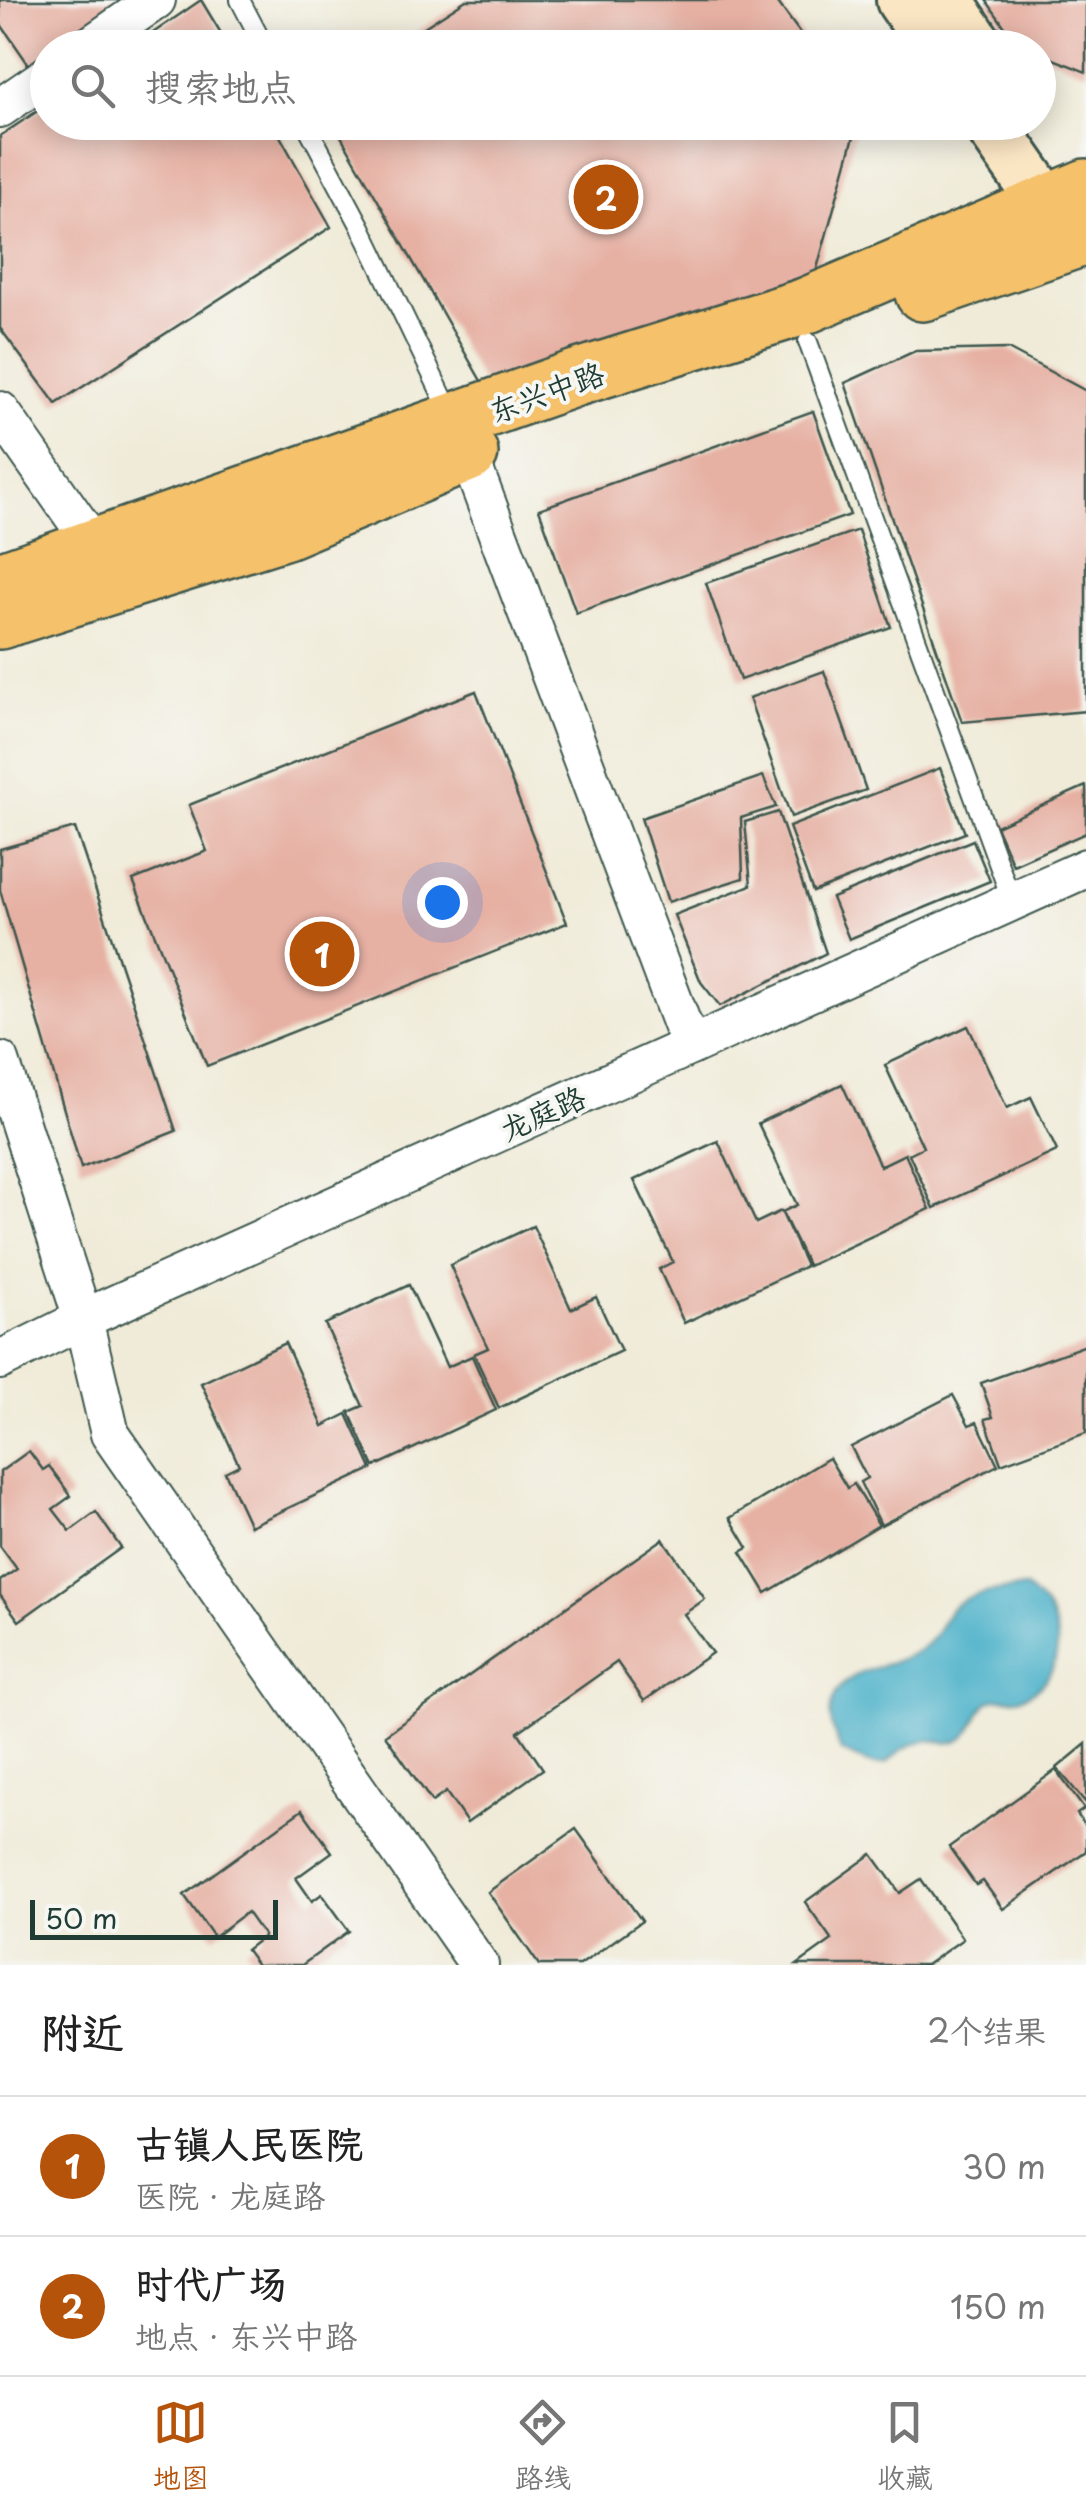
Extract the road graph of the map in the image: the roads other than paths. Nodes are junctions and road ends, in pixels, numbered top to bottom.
1 (156, 0) edge
2 (240, 0) edge
3 (903, 0) edge
4 (946, 0) edge
5 (113, 30) edge
6 (256, 30) edge
7 (924, 30) edge
8 (966, 30) edge
9 (30, 87) edge
10 (0, 108) edge
11 (315, 140) edge
12 (1006, 140) edge
13 (1039, 140) edge
14 (1077, 218) edge
15 (808, 342) junction
16 (0, 411) edge
17 (462, 438) junction
18 (96, 548) junction
19 (0, 580) edge
20 (0, 622) edge
21 (1086, 868) edge
22 (1012, 901) junction
23 (690, 1046) junction
24 (0, 1061) edge
25 (82, 1320) junction
26 (0, 1360) edge
27 (468, 1961) edge

1 - 5 street
2 - 6 lane
3 - 7 main road
4 - 8 main road
9 - 10 street
11 - 17 lane
12 - 14 main road
13 - 14 main road
14 - 15 main road, 东兴中路
14 - 17 main road, 东兴中路
15 - 17 main road, 东兴中路
15 - 22 lane
16 - 18 street
17 - 18 main road, 东兴中路
17 - 20 main road, 东兴中路
17 - 23 street
18 - 19 main road, 东兴中路
21 - 22 street, 龙庭路
22 - 23 street, 龙庭路
23 - 25 street, 龙庭路
24 - 25 street
25 - 26 street, 龙庭路
25 - 27 street

